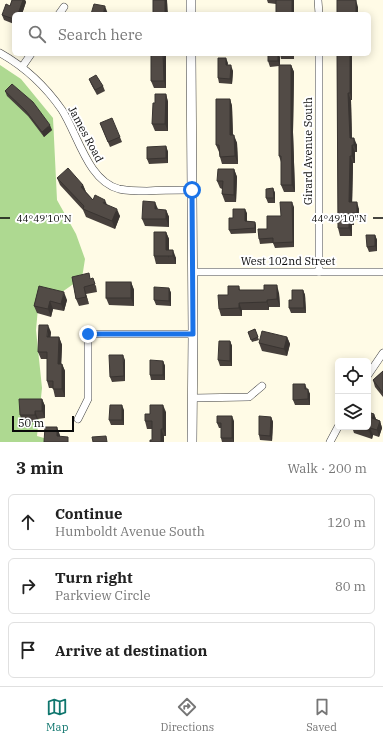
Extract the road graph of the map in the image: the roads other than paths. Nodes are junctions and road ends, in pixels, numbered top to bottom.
1 (191, 0) edge
2 (318, 0) edge
3 (64, 7) dead end
4 (60, 12) edge
5 (191, 12) edge
6 (318, 12) edge
7 (0, 53) edge
8 (30, 56) edge
9 (191, 56) edge
10 (319, 56) edge
11 (22, 67) junction
12 (192, 190) junction
13 (193, 272) junction
14 (319, 272) junction
15 (383, 272) edge
16 (193, 334) junction
17 (383, 353) edge
18 (371, 371) edge
19 (262, 386) dead end
20 (192, 398) junction
21 (78, 419) dead end
22 (336, 430) edge
23 (192, 442) edge
24 (330, 442) edge

1 - 5 street
2 - 6 street
3 - 4 street
7 - 11 street, James Road
8 - 11 street
9 - 12 street
10 - 14 street, Girard Avenue South
11 - 12 street, James Road
12 - 13 street
13 - 14 street, West 102nd Street
13 - 16 street
14 - 15 street, West 102nd Street
16 - 20 street
16 - 21 street
17 - 18 street
19 - 20 street
20 - 23 street
22 - 24 street

